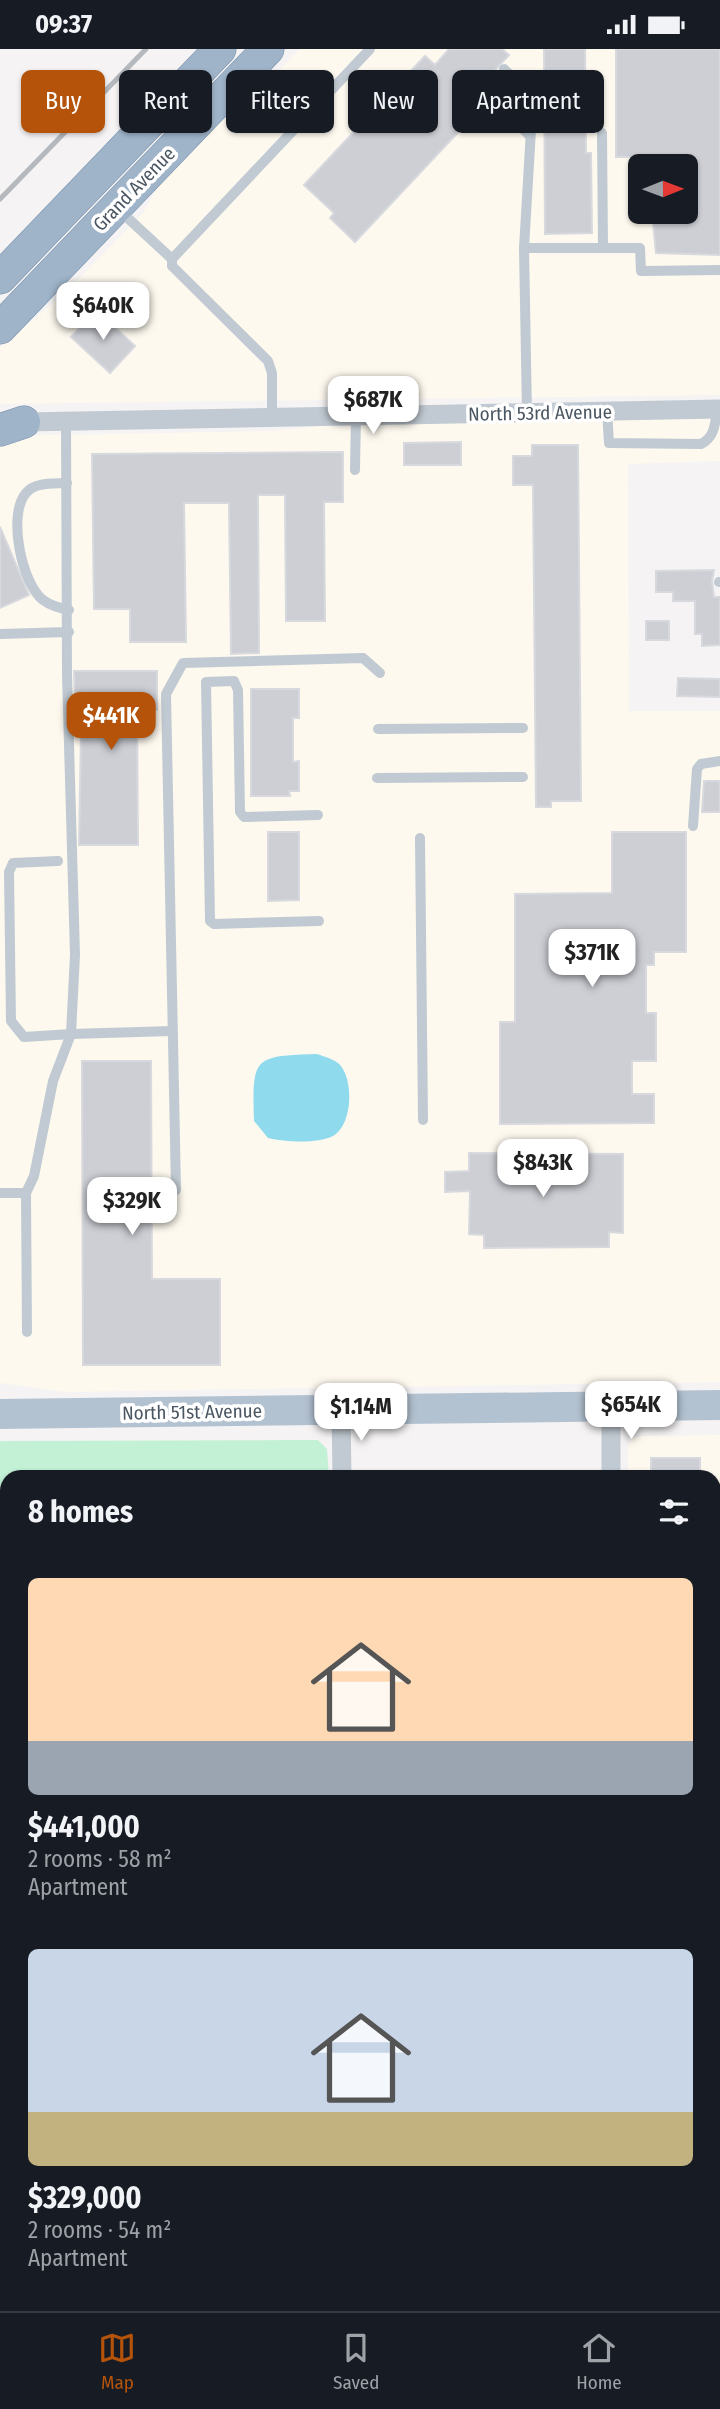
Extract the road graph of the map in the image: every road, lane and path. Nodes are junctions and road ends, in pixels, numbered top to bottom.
1 (220, 49) edge
2 (268, 49) edge
3 (370, 49) edge
4 (504, 69) dead end
5 (527, 133) edge
6 (602, 133) dead end
7 (530, 136) junction
8 (116, 207) junction
9 (603, 248) junction
10 (524, 249) junction
11 (172, 259) junction
12 (720, 270) edge
13 (0, 278) edge
14 (0, 328) edge
15 (719, 409) edge
16 (607, 411) junction
17 (527, 413) junction
18 (356, 416) junction
19 (272, 418) junction
20 (66, 421) junction
21 (8, 423) edge
22 (355, 470) dead end
23 (67, 483) junction
24 (69, 610) junction
25 (69, 632) junction
26 (0, 634) edge
27 (380, 673) dead end
28 (523, 728) dead end
29 (378, 729) dead end
30 (720, 761) edge
31 (523, 777) dead end
32 (377, 778) dead end
33 (318, 815) dead end
34 (693, 826) dead end
35 (420, 838) dead end
36 (58, 860) dead end
37 (319, 921) dead end
38 (172, 1031) junction
39 (71, 1034) junction
40 (423, 1119) dead end
41 (176, 1190) dead end
42 (0, 1193) edge
43 (26, 1193) junction
44 (27, 1332) dead end
45 (720, 1405) edge
46 (611, 1406) junction
47 (341, 1410) junction
48 (0, 1414) edge
49 (342, 1470) edge
50 (611, 1470) edge

1 - 13 highway, Grand Avenue
2 - 8 highway, Grand Avenue
3 - 11 lane
4 - 7 lane
5 - 7 lane
6 - 9 lane
7 - 10 lane
8 - 11 lane
8 - 14 highway, Grand Avenue
9 - 10 lane
9 - 12 lane
10 - 17 lane
11 - 19 lane
15 - 16 street, North 53rd Avenue
15 - 16 lane
16 - 17 street, North 53rd Avenue
17 - 18 street, North 53rd Avenue
18 - 19 street, North 53rd Avenue
18 - 22 lane
19 - 20 street, North 53rd Avenue
20 - 21 street, North 53rd Avenue
20 - 23 lane
23 - 24 lane
23 - 24 lane
24 - 25 lane
25 - 26 lane
25 - 39 lane
27 - 38 lane
28 - 29 lane
30 - 34 lane
31 - 32 lane
33 - 37 lane
35 - 40 lane
36 - 39 lane
38 - 39 lane
38 - 41 lane
39 - 43 lane
42 - 43 lane
43 - 44 lane
45 - 46 main road, North 51st Avenue
46 - 47 main road, North 51st Avenue
46 - 50 street
47 - 48 main road, North 51st Avenue
47 - 49 street

